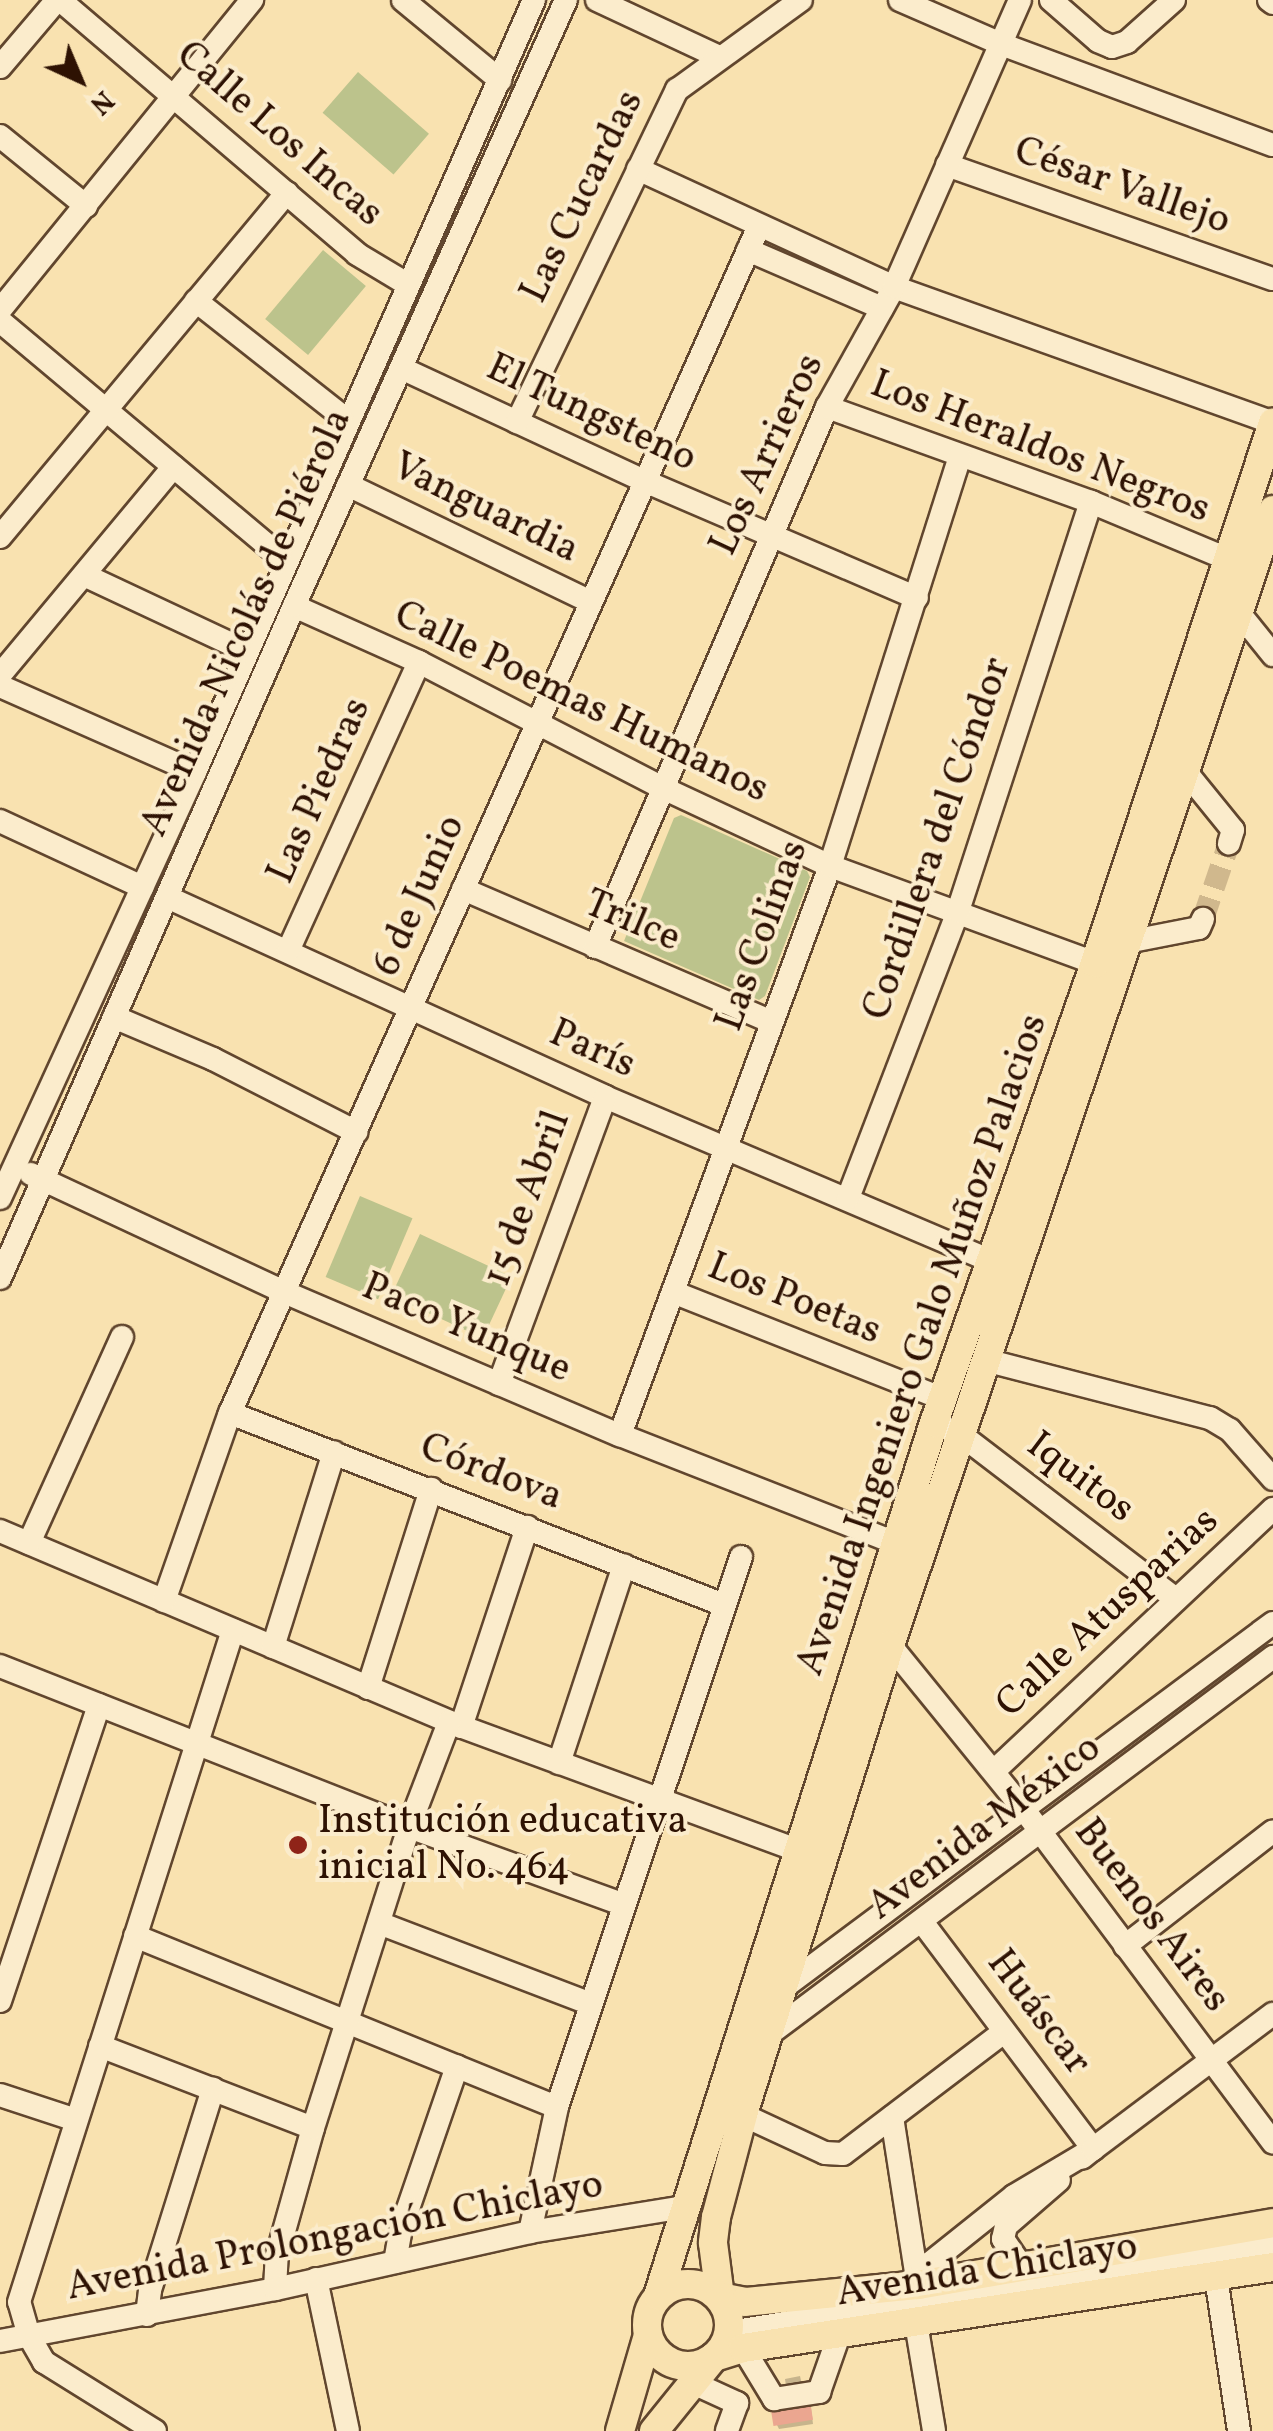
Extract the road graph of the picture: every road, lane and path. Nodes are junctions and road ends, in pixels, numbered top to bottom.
1 (58, 0) edge
2 (252, 0) edge
3 (403, 0) edge
4 (534, 0) edge
5 (566, 0) edge
6 (596, 0) edge
7 (801, 0) edge
8 (900, 0) edge
9 (1020, 0) edge
10 (1051, 0) edge
11 (1174, 0) edge
12 (1000, 44) junction
13 (718, 57) junction
14 (0, 67) edge
15 (500, 80) junction
16 (177, 96) junction
17 (0, 136) edge
18 (1273, 145) edge
19 (946, 165) junction
20 (638, 170) junction
21 (287, 193) junction
22 (86, 206) junction
23 (758, 226) junction
24 (748, 250) junction
25 (1273, 279) edge
26 (407, 284) junction
27 (894, 286) junction
28 (196, 302) junction
29 (882, 308) junction
30 (0, 310) edge
31 (0, 322) edge
32 (401, 368) junction
33 (826, 406) junction
34 (105, 410) junction
35 (347, 420) junction
36 (517, 422) junction
37 (1273, 423) edge
38 (960, 457) junction
39 (174, 467) junction
40 (642, 480) junction
41 (348, 486) junction
42 (1091, 502) junction
43 (1273, 510) edge
44 (770, 535) junction
45 (0, 537) edge
46 (1227, 559) junction
47 (286, 561) junction
48 (84, 575) junction
49 (1216, 591) junction
50 (917, 598) junction
51 (589, 601) junction
52 (294, 606) junction
53 (1240, 611) junction
54 (246, 651) junction
55 (1273, 655) edge
56 (420, 662) junction
57 (0, 675) edge
58 (0, 686) edge
59 (537, 720) junction
60 (1186, 771) junction
61 (194, 772) junction
62 (663, 788) junction
63 (3, 829) edge
64 (1229, 843) tunnel mouth
65 (830, 866) junction
66 (142, 886) junction
67 (463, 889) junction
68 (167, 897) junction
69 (958, 911) junction
70 (1203, 919) dead end
71 (1127, 942) junction
72 (595, 947) junction
73 (288, 952) junction
74 (1106, 967) junction
75 (411, 1009) junction
76 (114, 1017) junction
77 (772, 1022) junction
78 (606, 1097) junction
79 (356, 1132) junction
80 (725, 1149) junction
81 (23, 1170) edge
82 (0, 1198) edge
83 (848, 1198) junction
84 (991, 1261) junction
85 (0, 1278) edge
86 (284, 1292) junction
87 (672, 1292) junction
88 (122, 1338) dead end
89 (985, 1360) junction
90 (499, 1384) junction
91 (230, 1413) junction
92 (946, 1419) junction
93 (620, 1435) junction
94 (334, 1452) junction
95 (1273, 1479) edge
96 (431, 1489) junction
97 (1273, 1509) edge
98 (526, 1527) junction
99 (0, 1531) edge
100 (896, 1542) junction
101 (28, 1543) junction
102 (741, 1557) dead end
103 (624, 1565) junction
104 (1176, 1600) junction
105 (164, 1601) junction
106 (724, 1605) junction
107 (1273, 1622) edge
108 (232, 1630) junction
109 (890, 1645) junction
110 (272, 1647) junction
111 (1273, 1657) edge
112 (1, 1668) edge
113 (368, 1688) junction
114 (99, 1705) junction
115 (455, 1724) junction
116 (196, 1741) junction
117 (559, 1763) junction
118 (994, 1771) junction
119 (658, 1799) junction
120 (1025, 1811) junction
121 (409, 1827) junction
122 (1273, 1831) edge
123 (1041, 1833) junction
124 (796, 1850) junction
125 (624, 1904) junction
126 (378, 1923) junction
127 (922, 1924) junction
128 (135, 1936) junction
129 (1125, 1946) junction
130 (780, 1993) junction
131 (750, 1997) junction
132 (0, 2001) edge
133 (591, 2004) junction
134 (1273, 2014) edge
135 (347, 2022) junction
136 (1004, 2032) junction
137 (737, 2041) junction
138 (766, 2041) junction
139 (100, 2046) junction
140 (1212, 2060) junction
141 (456, 2066) junction
142 (213, 2089) junction
143 (0, 2094) edge
144 (557, 2106) junction
145 (744, 2115) junction
146 (892, 2117) junction
147 (76, 2120) junction
148 (313, 2128) junction
149 (1273, 2142) edge
150 (1093, 2149) junction
151 (685, 2206) junction
152 (1273, 2223) edge
153 (530, 2232) junction
154 (1273, 2245) edge
155 (395, 2262) junction
156 (1022, 2267) junction
157 (1273, 2267) edge
158 (1216, 2277) junction
159 (316, 2279) junction
160 (918, 2285) junction
161 (275, 2289) junction
162 (658, 2296) junction
163 (720, 2298) junction
164 (146, 2316) junction
165 (916, 2322) junction
166 (648, 2335) junction
167 (839, 2335) junction
168 (29, 2336) junction
169 (736, 2340) junction
170 (0, 2342) edge
171 (714, 2357) junction
172 (691, 2382) junction
173 (774, 2399) junction
174 (737, 2403) junction
175 (155, 2431) edge
176 (348, 2431) edge
177 (620, 2431) edge
178 (654, 2431) edge
179 (727, 2431) edge
180 (934, 2431) edge
181 (1239, 2431) edge

1 - 14 street
1 - 16 street, Calle Los Incas
2 - 16 street
3 - 15 street
4 - 15 street, Avenida Nicolás de Piérola
5 - 32 street, Avenida Nicolás de Piérola
6 - 13 street
7 - 13 street, Las Cucardas
8 - 12 street
9 - 12 street, Los Arrieros
10 - 11 street
12 - 18 street
12 - 19 street, Los Arrieros
13 - 20 street, Las Cucardas
15 - 26 street, Avenida Nicolás de Piérola
16 - 21 street, Calle Los Incas
16 - 22 street
17 - 22 street
19 - 25 street, César Vallejo
19 - 27 street, Los Arrieros
20 - 23 street
20 - 36 street, Las Cucardas
21 - 26 street, Calle Los Incas
21 - 28 street
22 - 30 street
23 - 24 street, 6 de Junio
23 - 27 street
24 - 29 street
24 - 40 street, 6 de Junio
26 - 35 street, Avenida Nicolás de Piérola
27 - 29 street, Los Arrieros
27 - 37 street
28 - 34 street
28 - 35 street
29 - 33 street, Los Arrieros
31 - 34 street
32 - 36 street, El Tungsteno
32 - 41 street, Avenida Nicolás de Piérola
33 - 38 street, Los Heraldos Negros
33 - 44 street, Los Arrieros
34 - 39 street
34 - 45 street
35 - 47 street, Avenida Nicolás de Piérola
36 - 40 street, El Tungsteno
37 - 46 main road, Avenida Ingeniero Galo Muñoz Palacios
38 - 42 street, Los Heraldos Negros
38 - 50 street, Las Colinas
39 - 47 street
39 - 48 street
40 - 44 street, El Tungsteno
40 - 51 street, 6 de Junio
41 - 51 street, Vanguardia
41 - 52 street, Avenida Nicolás de Piérola
42 - 46 street, Los Heraldos Negros
42 - 69 street, Cordillera del Cóndor
43 - 53 main road, Avenida Ingeniero Galo Muñoz Palacios
44 - 50 street, El Tungsteno
44 - 62 street, Los Arrieros
46 - 49 main road, Avenida Ingeniero Galo Muñoz Palacios
47 - 54 street, Avenida Nicolás de Piérola
48 - 54 street
48 - 57 street
49 - 53 street
49 - 74 main road, Avenida Ingeniero Galo Muñoz Palacios
50 - 65 street, Las Colinas
51 - 59 street, 6 de Junio
52 - 56 street, Calle Poemas Humanos
52 - 68 street, Avenida Nicolás de Piérola
53 - 55 street
53 - 60 main road, Avenida Ingeniero Galo Muñoz Palacios
54 - 61 street, Avenida Nicolás de Piérola
56 - 59 street, Calle Poemas Humanos
56 - 73 street, Las Piedras
58 - 61 street
59 - 62 street, Calle Poemas Humanos
59 - 67 street, 6 de Junio
60 - 64 street
60 - 71 main road, Avenida Ingeniero Galo Muñoz Palacios
61 - 66 street, Avenida Nicolás de Piérola
62 - 65 street, Calle Poemas Humanos
62 - 72 street, Los Arrieros
63 - 66 street
65 - 69 street, Calle Poemas Humanos
65 - 77 street, Las Colinas
66 - 81 street, Avenida Nicolás de Piérola
67 - 72 street, Trilce
67 - 75 street, 6 de Junio
68 - 73 street, París
68 - 76 street, Avenida Nicolás de Piérola
69 - 74 street, Calle Poemas Humanos
69 - 83 street, Cordillera del Cóndor
70 - 71 street
71 - 74 main road, Avenida Ingeniero Galo Muñoz Palacios
72 - 77 street, Trilce
73 - 75 street, París
74 - 84 main road, Avenida Ingeniero Galo Muñoz Palacios
74 - 89 main road, Avenida Ingeniero Galo Muñoz Palacios
75 - 78 street, París
75 - 79 street, 6 de Junio
76 - 79 street
76 - 81 street, Avenida Nicolás de Piérola
77 - 80 street, Las Colinas
78 - 80 street, París
78 - 90 street, 15 de Abril
79 - 86 street, 6 de Junio
80 - 83 street, París
80 - 87 street, Las Colinas
81 - 82 street, Avenida Nicolás de Piérola
81 - 85 street, Avenida Nicolás de Piérola
81 - 86 street, Paco Yunque
83 - 84 street, París
84 - 92 main road, Avenida Ingeniero Galo Muñoz Palacios
86 - 90 street, Paco Yunque
86 - 91 street, 6 de Junio
87 - 92 street, Los Poetas
87 - 93 street, Las Colinas
88 - 101 street
89 - 92 main road, Avenida Ingeniero Galo Muñoz Palacios
89 - 95 street
90 - 93 street, Paco Yunque
91 - 94 street, Córdova
91 - 105 street, 6 de Junio
92 - 100 main road, Avenida Ingeniero Galo Muñoz Palacios
92 - 104 street, Iquitos
92 - 109 main road, Avenida Ingeniero Galo Muñoz Palacios
93 - 100 street, Paco Yunque
94 - 96 street, Córdova
94 - 110 street
96 - 98 street, Córdova
96 - 113 street
97 - 104 street, Calle Atusparias
98 - 103 street, Córdova
98 - 115 street
99 - 101 street
100 - 124 main road, Avenida Ingeniero Galo Muñoz Palacios
101 - 105 street
102 - 106 street
103 - 106 street, Córdova
103 - 117 street
104 - 118 street, Calle Atusparias
105 - 108 street
106 - 119 street
107 - 120 street, Avenida México
108 - 110 street
108 - 116 street
109 - 118 street, Buenos Aires
109 - 130 main road, Avenida Ingeniero Galo Muñoz Palacios
110 - 113 street
111 - 123 street, Avenida México
112 - 114 street
113 - 115 street
114 - 116 street
114 - 132 street
115 - 117 street
115 - 121 street
116 - 121 street
116 - 128 street
117 - 119 street
118 - 120 street, Buenos Aires
119 - 124 street
119 - 125 street
120 - 123 street, Buenos Aires
120 - 130 street, Avenida México
121 - 125 street
121 - 126 street
122 - 129 street
123 - 127 street, Avenida México
123 - 129 street, Buenos Aires
124 - 131 main road, Avenida Ingeniero Galo Muñoz Palacios
125 - 133 street
126 - 133 street
126 - 135 street
127 - 136 street, Huáscar
127 - 138 street, Avenida México
128 - 135 street
128 - 139 street
129 - 140 street, Buenos Aires
130 - 131 street, Avenida México
130 - 138 main road, Avenida Ingeniero Galo Muñoz Palacios
131 - 137 main road, Avenida Ingeniero Galo Muñoz Palacios
133 - 144 street
134 - 140 street
135 - 141 street
135 - 148 street
136 - 146 street
136 - 150 street, Huáscar
137 - 138 street
137 - 151 main road, Avenida Ingeniero Galo Muñoz Palacios
138 - 145 main road, Avenida Ingeniero Galo Muñoz Palacios
139 - 142 street
139 - 147 street
140 - 149 street, Buenos Aires
140 - 150 street
141 - 144 street
141 - 155 street
142 - 148 street
142 - 164 street
143 - 147 street
144 - 153 street
145 - 146 street
145 - 163 main road, Avenida Ingeniero Galo Muñoz Palacios
146 - 160 street
147 - 168 street
148 - 161 street
150 - 156 street
150 - 160 street
151 - 153 street, Avenida Prolongación Chiclayo
151 - 162 main road, Avenida Ingeniero Galo Muñoz Palacios
152 - 156 main road, Avenida Chiclayo
153 - 155 street, Avenida Prolongación Chiclayo
154 - 169 street, Avenida Chiclayo
155 - 159 street, Avenida Prolongación Chiclayo
156 - 160 main road, Avenida Chiclayo
157 - 158 main road, Avenida Chiclayo
158 - 165 main road, Avenida Chiclayo
158 - 181 street
159 - 161 street, Avenida Prolongación Chiclayo
159 - 176 street
160 - 163 main road, Avenida Chiclayo
161 - 164 street, Avenida Prolongación Chiclayo
162 - 163 main road
162 - 166 main road
163 - 169 main road
164 - 168 street, Avenida Prolongación Chiclayo
165 - 167 main road, Avenida Chiclayo
165 - 180 street
166 - 171 main road
166 - 177 main road
167 - 169 main road, Avenida Chiclayo
167 - 173 street
168 - 170 street, Avenida Prolongación Chiclayo
168 - 175 street
169 - 171 main road
169 - 173 street
171 - 172 main road
172 - 174 street
172 - 178 main road
173 - 174 street
174 - 179 street

